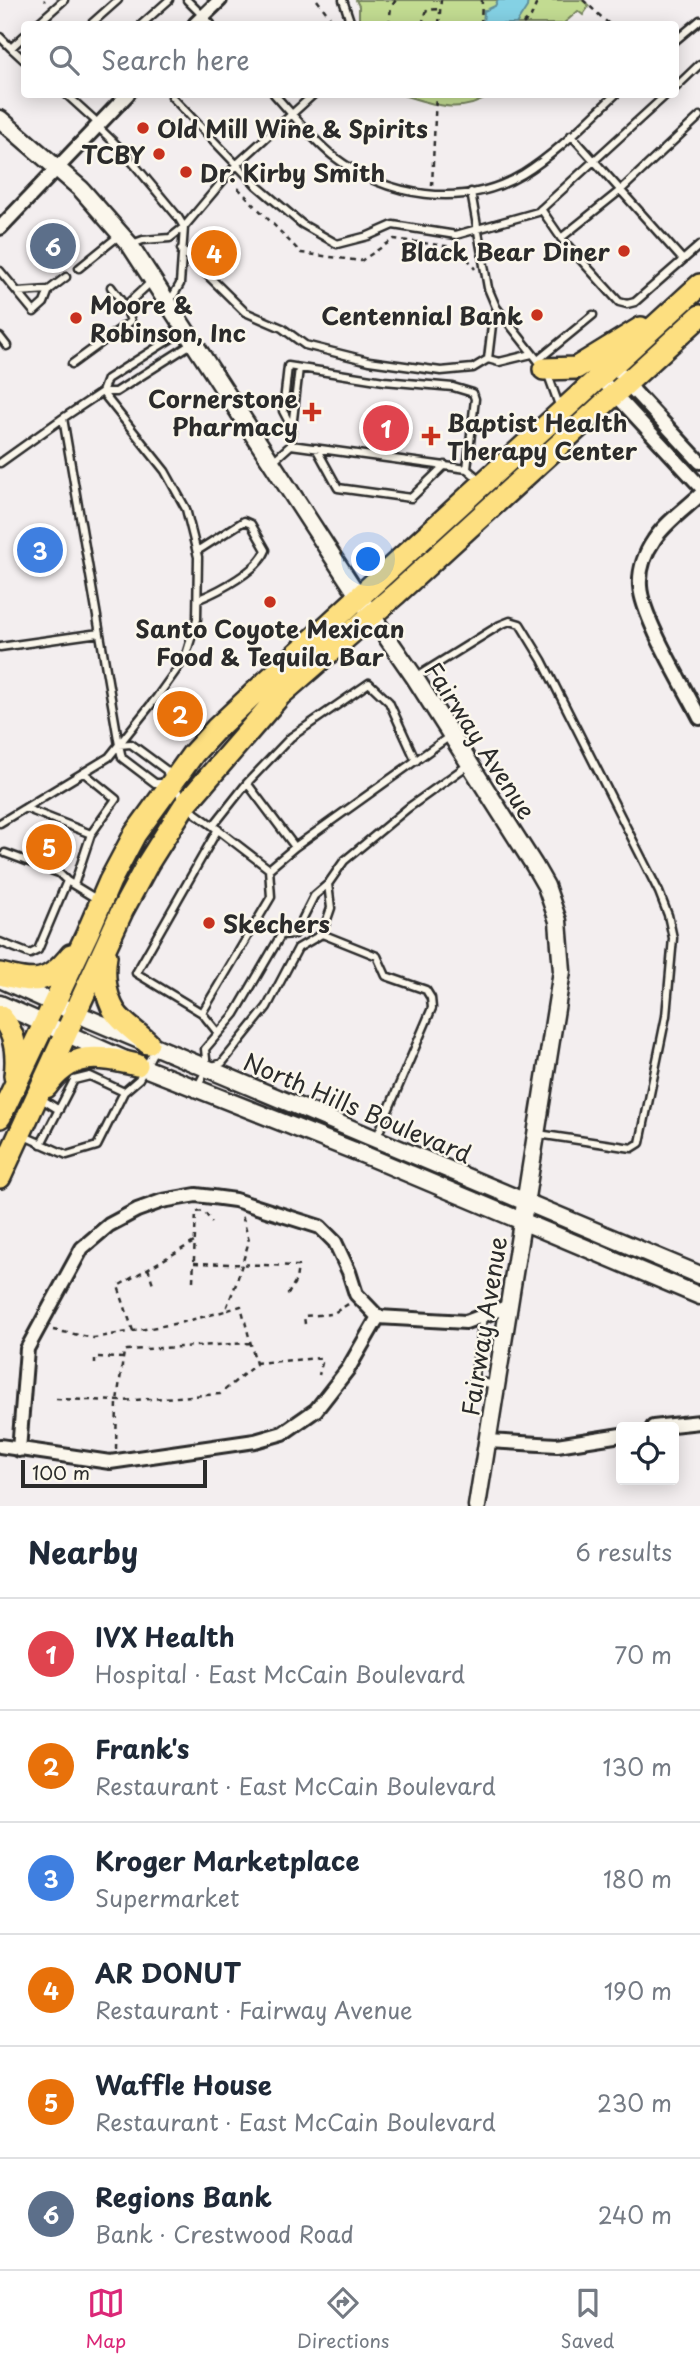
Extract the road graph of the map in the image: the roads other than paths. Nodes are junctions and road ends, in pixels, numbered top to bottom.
1 (64, 0) edge
2 (118, 0) edge
3 (169, 0) edge
4 (187, 0) edge
5 (220, 0) edge
6 (343, 0) edge
7 (700, 20) edge
8 (40, 21) edge
9 (95, 21) edge
10 (145, 21) edge
11 (202, 21) edge
12 (204, 21) edge
13 (350, 21) edge
14 (0, 37) edge
15 (679, 38) edge
16 (21, 39) edge
17 (10, 48) junction
18 (21, 57) edge
19 (700, 64) edge
20 (679, 84) edge
21 (70, 98) edge
22 (124, 98) edge
23 (173, 98) edge
24 (277, 98) edge
25 (310, 98) edge
26 (612, 98) edge
27 (663, 98) edge
28 (292, 115) junction
29 (700, 116) edge
30 (0, 118) edge
31 (98, 125) junction
32 (571, 135) junction
33 (596, 160) junction
34 (237, 164) junction
35 (58, 168) junction
36 (622, 189) junction
37 (471, 192) junction
38 (541, 209) junction
39 (184, 227) junction
40 (0, 228) edge
41 (477, 229) junction
42 (561, 238) junction
43 (126, 239) junction
44 (700, 245) edge
45 (181, 249) junction
46 (683, 260) junction
47 (79, 268) dead end
48 (0, 271) edge
49 (66, 277) dead end
50 (153, 281) junction
51 (700, 285) edge
52 (111, 287) dead end
53 (49, 290) junction
54 (18, 292) junction
55 (168, 304) junction
56 (125, 306) junction
57 (673, 310) junction
58 (499, 313) junction
59 (593, 315) dead end
60 (700, 316) edge
61 (189, 336) junction
62 (0, 337) edge
63 (7, 346) dead end
64 (488, 359) junction
65 (538, 361) junction
66 (72, 364) dead end
67 (299, 368) junction
68 (607, 371) junction
69 (622, 388) junction
70 (102, 392) junction
71 (561, 413) junction
72 (63, 418) junction
73 (292, 428) junction
74 (290, 445) junction
75 (316, 448) junction
76 (700, 461) edge
77 (271, 462) junction
78 (0, 463) edge
79 (445, 466) junction
80 (467, 469) junction
81 (485, 483) junction
82 (700, 486) edge
83 (700, 495) edge
84 (197, 551) junction
85 (359, 597) junction
86 (199, 599) junction
87 (371, 615) junction
88 (99, 633) junction
89 (0, 648) edge
90 (415, 678) junction
91 (700, 718) edge
92 (451, 735) junction
93 (119, 746) junction
94 (416, 761) junction
95 (470, 764) junction
96 (84, 773) junction
97 (247, 783) junction
98 (171, 784) junction
99 (187, 803) junction
100 (25, 808) junction
101 (0, 823) edge
102 (216, 827) junction
103 (91, 834) junction
104 (295, 847) junction
105 (5, 853) dead end
106 (269, 869) junction
107 (71, 883) junction
108 (328, 884) junction
109 (101, 902) junction
110 (87, 934) junction
111 (322, 934) junction
112 (110, 939) junction
113 (0, 942) edge
114 (0, 974) edge
115 (0, 979) edge
116 (0, 1004) edge
117 (50, 1013) junction
118 (202, 1013) junction
119 (0, 1016) edge
120 (71, 1023) junction
121 (218, 1033) junction
122 (152, 1045) junction
123 (214, 1065) junction
124 (141, 1067) junction
125 (196, 1089) junction
126 (124, 1092) junction
127 (37, 1097) junction
128 (5, 1099) edge
129 (59, 1110) junction
130 (20, 1134) junction
131 (537, 1134) junction
132 (375, 1139) junction
133 (41, 1144) junction
134 (0, 1177) edge
135 (526, 1202) junction
136 (523, 1222) junction
137 (700, 1275) edge
138 (700, 1296) edge
139 (509, 1306) junction
140 (483, 1316) junction
141 (379, 1317) junction
142 (497, 1385) junction
143 (700, 1422) edge
144 (679, 1424) edge
145 (616, 1436) edge
146 (488, 1441) junction
147 (0, 1446) edge
148 (19, 1450) junction
149 (477, 1506) edge

1 - 8 lane
2 - 9 lane
3 - 10 lane
4 - 11 lane
5 - 12 street
6 - 13 lane
7 - 15 lane
14 - 17 lane
16 - 17 lane
17 - 18 lane
19 - 20 lane
21 - 31 lane
22 - 31 street
23 - 34 lane
24 - 28 lane
25 - 28 lane
26 - 32 lane
27 - 33 lane
28 - 34 lane
28 - 37 lane
29 - 36 lane
30 - 35 street, Fairway Avenue
31 - 35 street
31 - 39 lane
32 - 33 lane
32 - 37 lane
33 - 36 lane
33 - 38 lane
34 - 39 lane
34 - 41 lane
35 - 40 street
35 - 43 street, Fairway Avenue
36 - 42 lane
36 - 46 lane
37 - 41 lane
38 - 41 lane
38 - 42 lane
39 - 43 lane
39 - 45 lane
41 - 58 lane
42 - 46 lane
43 - 47 lane
43 - 50 street, Fairway Avenue
44 - 46 lane
45 - 55 lane
45 - 64 lane
48 - 54 lane
49 - 53 lane
50 - 55 street, Fairway Avenue
50 - 56 lane
51 - 57 main road
52 - 56 lane
53 - 54 lane
53 - 54 lane
55 - 61 street, Fairway Avenue
56 - 66 lane
57 - 65 main road
57 - 68 main road
58 - 64 lane
58 - 65 lane
59 - 65 lane
60 - 69 main road
61 - 70 lane
61 - 70 lane
61 - 77 street, Fairway Avenue
62 - 63 lane
64 - 65 lane
65 - 71 lane
67 - 73 lane
67 - 73 lane
67 - 80 lane
68 - 69 street
68 - 69 street
68 - 71 main road
69 - 76 street
69 - 82 street
69 - 87 main road
70 - 72 lane
70 - 84 lane
71 - 81 main road
72 - 78 lane
72 - 88 lane
73 - 74 lane
74 - 75 lane
74 - 77 lane
75 - 79 lane
75 - 79 lane
77 - 85 street, Fairway Avenue
79 - 80 lane
80 - 81 lane
81 - 85 main road
83 - 91 street
84 - 86 lane
84 - 86 lane
85 - 87 street, Fairway Avenue
85 - 98 main road
86 - 93 lane
87 - 90 street, Fairway Avenue
87 - 99 main road
88 - 89 lane
88 - 93 lane
90 - 92 street, Fairway Avenue
90 - 131 lane
92 - 94 lane
92 - 95 street, Fairway Avenue
93 - 96 lane
93 - 98 lane
93 - 98 lane
94 - 97 lane
94 - 104 lane
95 - 108 lane
95 - 131 street, Fairway Avenue
96 - 100 lane
96 - 103 lane
97 - 102 lane
97 - 104 lane
98 - 99 lane
98 - 109 main road
99 - 102 lane
99 - 112 main road
100 - 101 lane
100 - 103 lane
102 - 106 lane
102 - 118 lane
103 - 107 lane
104 - 106 lane
105 - 107 lane
106 - 118 lane
107 - 109 lane
107 - 113 lane
108 - 111 lane
108 - 121 lane
109 - 110 main road
110 - 114 main road
110 - 117 main road
111 - 123 lane
111 - 132 lane
112 - 120 main road
112 - 122 main road
115 - 117 street, North Hills Boulevard
116 - 117 street, North Hills Boulevard
117 - 120 street, North Hills Boulevard
117 - 128 main road
118 - 121 lane
119 - 128 main road
120 - 122 street, North Hills Boulevard
120 - 124 street, North Hills Boulevard
120 - 127 main road
121 - 123 lane
122 - 123 street, North Hills Boulevard
122 - 124 lane
123 - 125 lane
123 - 132 street, North Hills Boulevard
124 - 125 street, North Hills Boulevard
124 - 126 lane
124 - 127 main road
125 - 136 street, North Hills Boulevard
126 - 129 lane
126 - 133 lane
127 - 129 lane
127 - 130 main road
129 - 133 lane
130 - 133 lane
130 - 134 main road
131 - 135 street, Fairway Avenue
132 - 135 street, North Hills Boulevard
135 - 136 street, Fairway Avenue
135 - 137 street, North Hills Boulevard
136 - 138 street, North Hills Boulevard
136 - 139 street, Fairway Avenue
139 - 140 street
139 - 142 street, Fairway Avenue
140 - 141 street
140 - 142 lane
141 - 148 street
141 - 148 street
142 - 146 street, Fairway Avenue
143 - 144 street
145 - 146 street
146 - 149 street, Fairway Avenue
147 - 148 street

